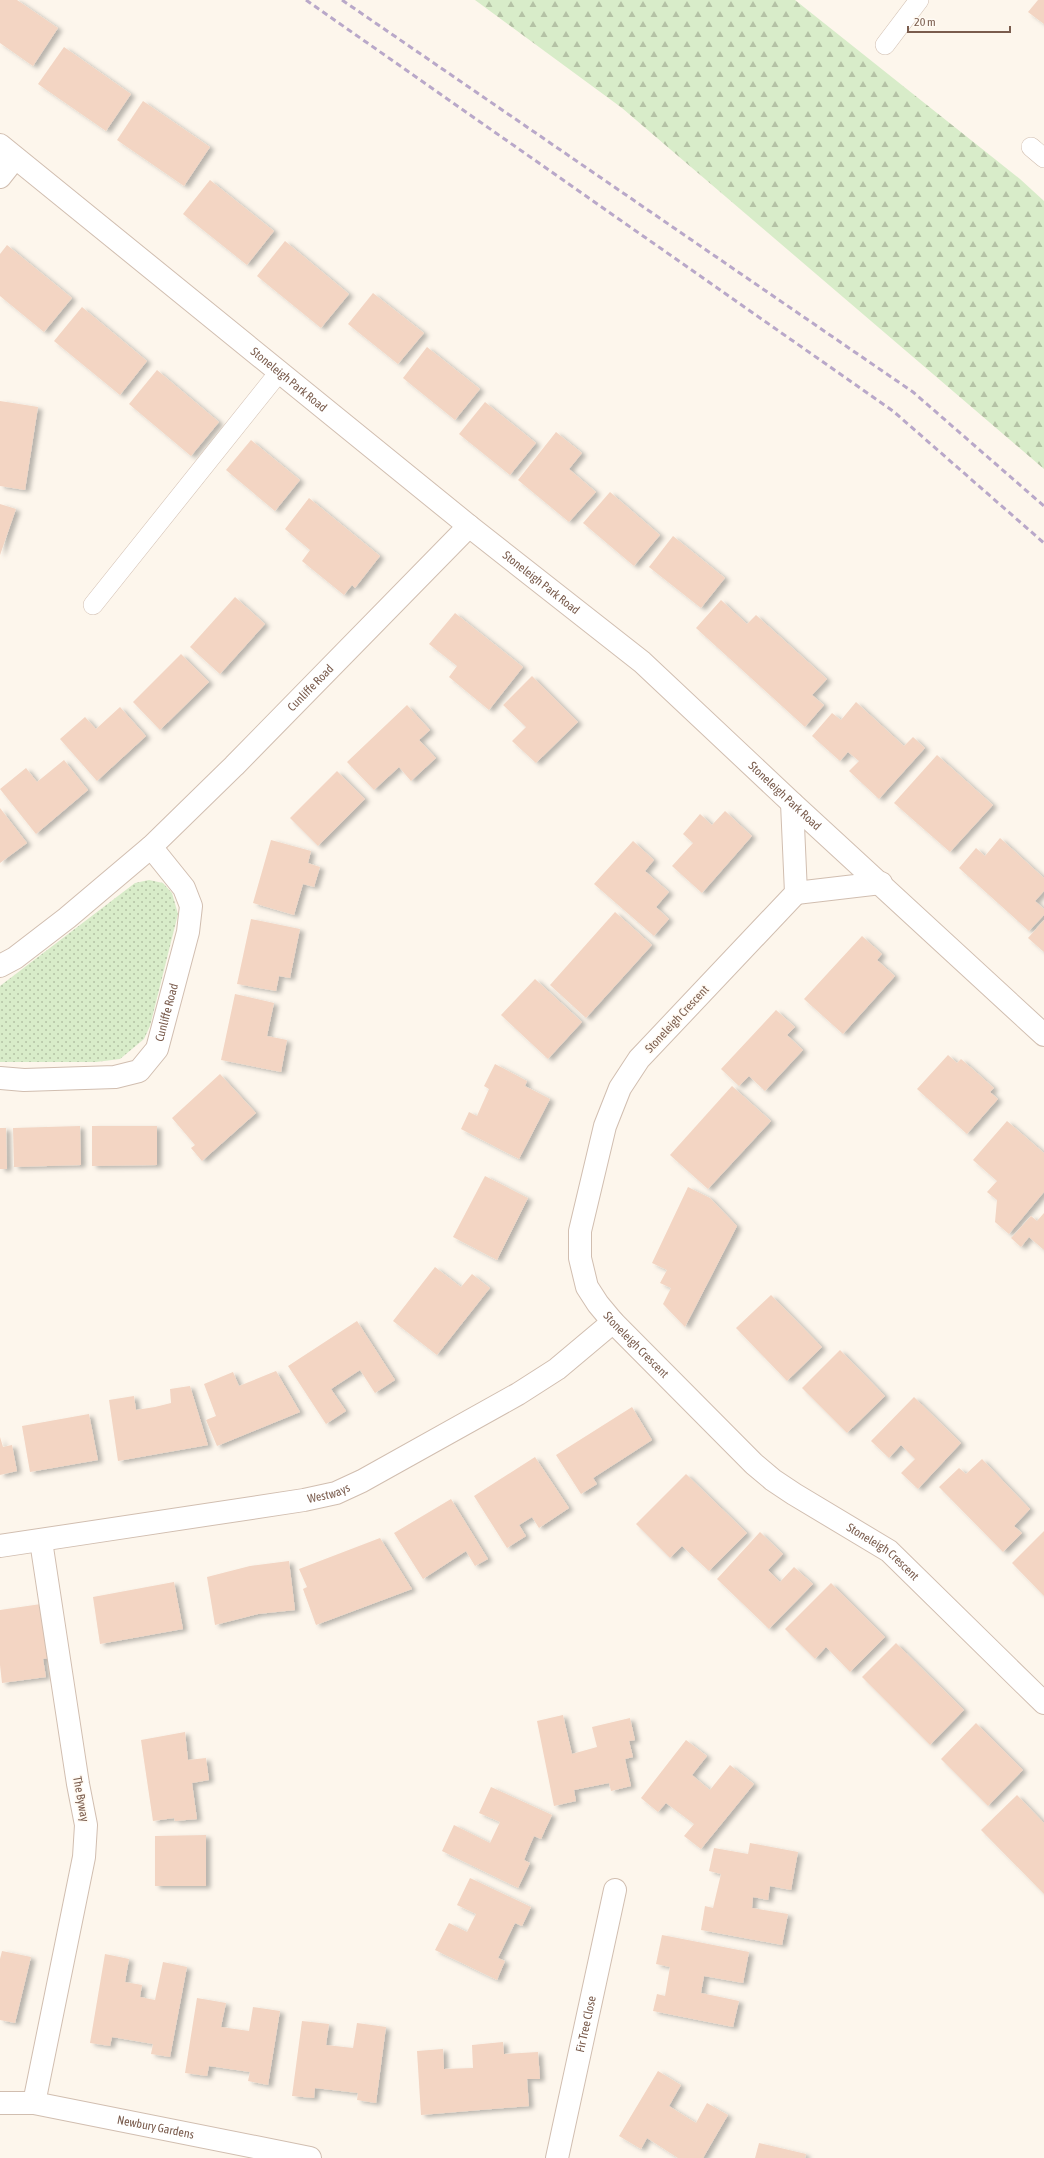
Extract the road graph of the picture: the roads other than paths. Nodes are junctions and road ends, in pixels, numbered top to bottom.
1 (919, 0) edge
2 (885, 45) dead end
3 (7, 152) edge
4 (0, 177) edge
5 (280, 371) junction
6 (469, 526) junction
7 (93, 605) dead end
8 (792, 803) junction
9 (150, 847) junction
10 (881, 884) junction
11 (796, 893) junction
12 (0, 966) edge
13 (1044, 1035) edge
14 (0, 1078) edge
15 (613, 1322) junction
16 (41, 1541) junction
17 (0, 1546) edge
18 (1044, 1703) edge
19 (615, 1890) dead end
20 (0, 2103) edge
21 (34, 2103) junction
22 (310, 2158) edge
23 (557, 2158) edge

1 - 2 lane
3 - 4 street
3 - 5 street, Stoneleigh Park Road
5 - 6 street, Stoneleigh Park Road
5 - 7 lane
6 - 8 street, Stoneleigh Park Road
6 - 9 street, Cunliffe Road
8 - 10 street, Stoneleigh Park Road
8 - 11 street
9 - 12 street, Cunliffe Road
9 - 14 street, Cunliffe Road
10 - 11 street
10 - 13 street, Stoneleigh Park Road
11 - 15 street, Stoneleigh Crescent
15 - 16 street, Westways
15 - 18 street, Stoneleigh Crescent
16 - 17 street, Westways
16 - 21 street, The Byway
19 - 23 street, Fir Tree Close
20 - 21 street, Newbury Gardens
21 - 22 street, Newbury Gardens

